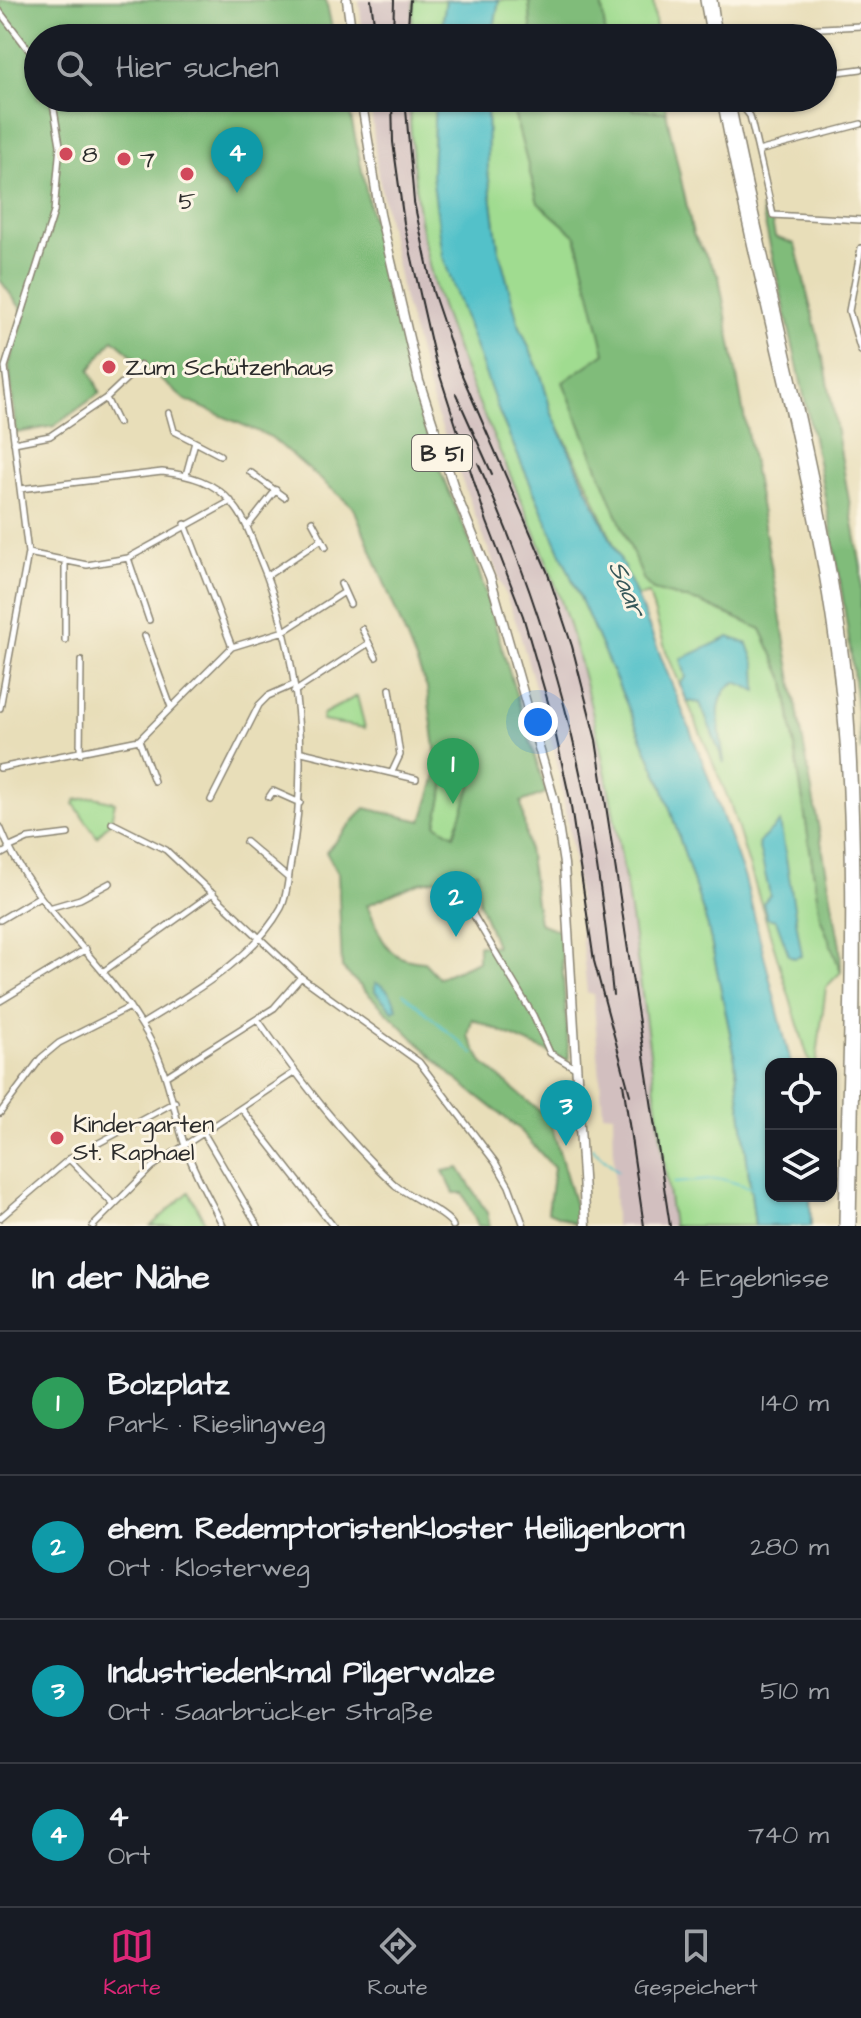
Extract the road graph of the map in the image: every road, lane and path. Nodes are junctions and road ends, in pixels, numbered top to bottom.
1 (347, 0) edge
2 (705, 0) edge
3 (712, 0) edge
4 (0, 12) edge
5 (350, 24) edge
6 (712, 24) edge
7 (712, 24) edge
8 (861, 26) edge
9 (837, 28) edge
10 (24, 44) edge
11 (861, 69) edge
12 (837, 72) edge
13 (54, 112) edge
14 (363, 112) edge
15 (731, 112) edge
16 (745, 112) edge
17 (861, 124) edge
18 (758, 151) junction
19 (861, 220) edge
20 (861, 248) edge
21 (861, 351) edge
22 (141, 365) dead end
23 (106, 398) junction
24 (169, 413) dead end
25 (118, 423) dead end
26 (195, 442) junction
27 (14, 443) junction
28 (220, 455) dead end
29 (250, 472) dead end
30 (186, 475) junction
31 (20, 489) junction
32 (276, 490) junction
33 (284, 497) dead end
34 (231, 501) junction
35 (312, 521) dead end
36 (185, 524) junction
37 (247, 527) junction
38 (322, 539) junction
39 (326, 547) dead end
40 (28, 553) junction
41 (128, 558) junction
42 (65, 562) junction
43 (267, 576) junction
44 (341, 584) dead end
45 (343, 593) junction
46 (350, 604) dead end
47 (149, 620) dead end
48 (362, 629) dead end
49 (284, 631) junction
50 (145, 636) dead end
51 (65, 640) dead end
52 (369, 643) junction
53 (232, 647) junction
54 (376, 657) dead end
55 (81, 661) dead end
56 (294, 689) junction
57 (390, 689) dead end
58 (171, 707) junction
59 (0, 708) edge
60 (139, 740) junction
61 (302, 752) junction
62 (80, 754) junction
63 (0, 768) edge
64 (392, 772) junction
65 (416, 779) dead end
66 (154, 781) dead end
67 (269, 797) dead end
68 (211, 800) dead end
69 (300, 803) junction
70 (112, 823) dead end
71 (0, 827) edge
72 (68, 834) dead end
73 (246, 842) dead end
74 (9, 849) junction
75 (0, 855) edge
76 (288, 878) junction
77 (458, 878) dead end
78 (110, 883) dead end
79 (213, 893) junction
80 (39, 897) junction
81 (49, 908) junction
82 (0, 920) edge
83 (260, 935) junction
84 (86, 949) junction
85 (104, 971) junction
86 (301, 977) junction
87 (0, 1001) edge
88 (130, 1007) junction
89 (258, 1020) junction
90 (142, 1024) junction
91 (851, 1038) junction
92 (578, 1069) junction
93 (295, 1072) junction
94 (168, 1075) junction
95 (175, 1102) junction
96 (241, 1108) junction
97 (0, 1113) edge
98 (203, 1132) junction
99 (184, 1144) junction
100 (69, 1159) junction
101 (113, 1204) junction
102 (0, 1218) edge
103 (93, 1226) edge
104 (223, 1226) edge
105 (258, 1226) edge
106 (333, 1226) edge
107 (453, 1226) edge
108 (524, 1226) edge
109 (586, 1226) edge
110 (844, 1226) edge
111 (851, 1226) edge

1 - 5 main road
2 - 6 highway
3 - 7 highway
4 - 10 street
8 - 9 street
11 - 12 street
13 - 27 street
14 - 92 main road, B 51
15 - 91 highway
16 - 18 street
17 - 18 street
18 - 19 street
20 - 21 street
22 - 23 street
23 - 25 street
23 - 27 street
24 - 26 street
26 - 28 street
26 - 30 street
27 - 31 street
29 - 32 street
30 - 31 street
30 - 34 street
31 - 40 street
32 - 33 street
32 - 37 street
34 - 36 street
34 - 37 street
35 - 38 street
36 - 41 street
36 - 53 street
37 - 43 street
38 - 39 street
38 - 43 street
40 - 42 street
40 - 59 street
41 - 42 street
41 - 47 street
42 - 51 street
43 - 49 street
44 - 45 street
45 - 46 street
45 - 49 street
48 - 52 street
49 - 53 street
49 - 56 street
50 - 58 street
52 - 54 street
52 - 56 street
53 - 58 street
55 - 62 street
56 - 61 street
56 - 68 street
57 - 64 street
58 - 60 street
60 - 62 street
60 - 66 street
61 - 64 street
61 - 69 street
62 - 63 street
64 - 65 street
67 - 69 street
69 - 76 street
70 - 79 street
71 - 74 street
72 - 74 street
73 - 76 street
74 - 75 street
74 - 80 street
76 - 83 street
77 - 92 street
78 - 81 street
79 - 83 street
79 - 85 street
80 - 81 street
80 - 82 street
81 - 84 street
83 - 86 street
83 - 90 street
84 - 85 street
84 - 87 street
85 - 88 street
86 - 89 street
86 - 108 street
88 - 90 street
88 - 97 street
89 - 93 street
89 - 94 street
90 - 94 street
91 - 110 highway
91 - 111 highway
92 - 109 main road, B 51
93 - 96 street
93 - 107 street
94 - 95 street
95 - 99 street
95 - 100 street
96 - 98 street
96 - 106 street
98 - 99 street
98 - 105 street
99 - 101 street
99 - 104 street
100 - 101 street
100 - 102 street
101 - 103 street

